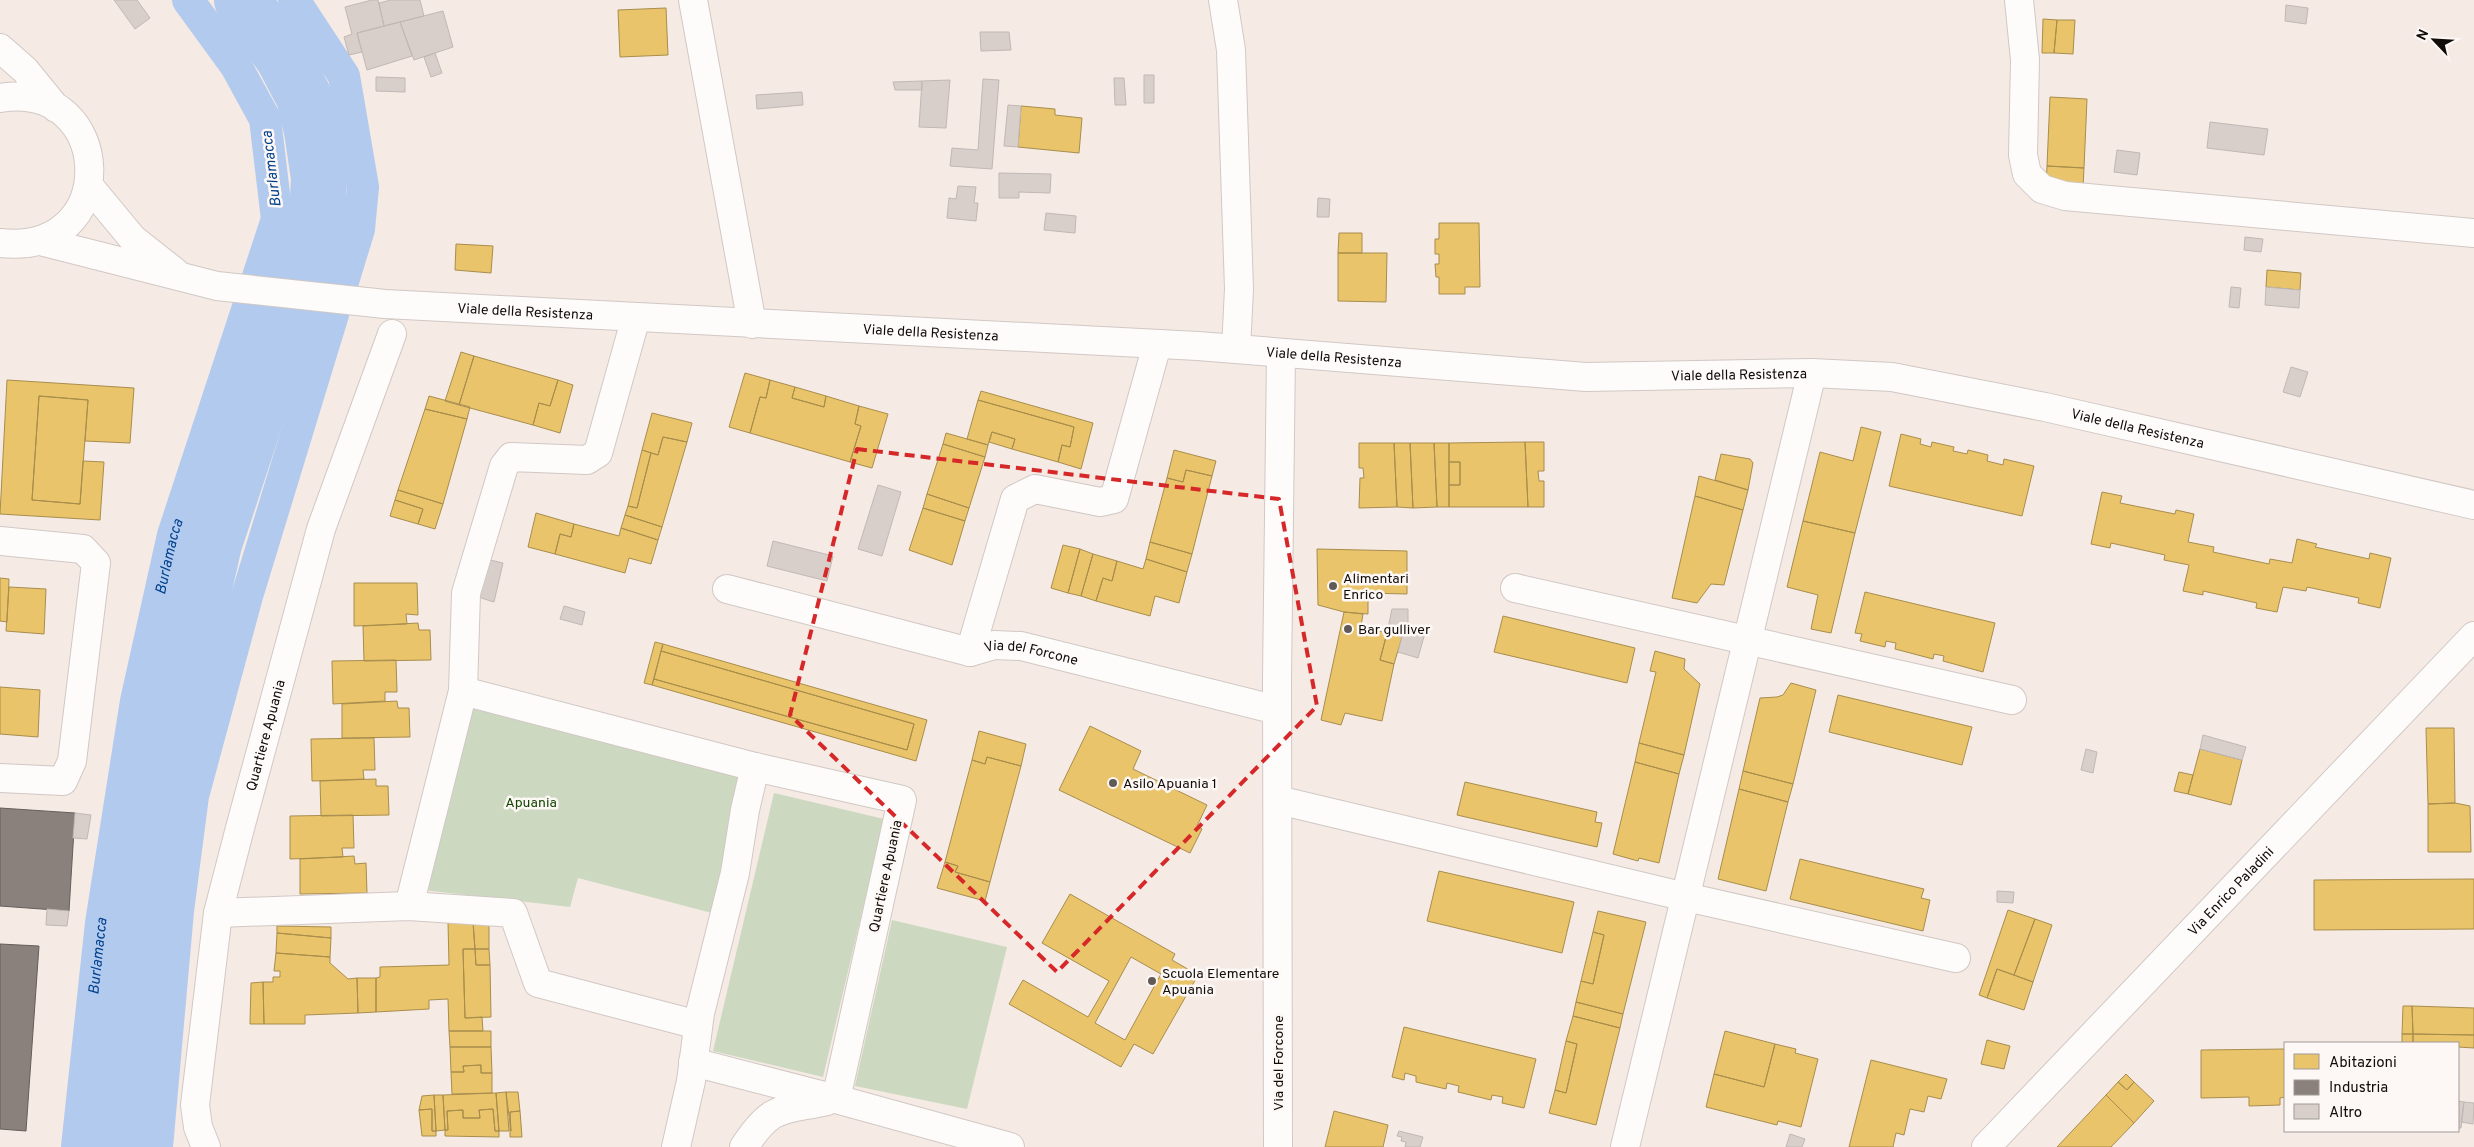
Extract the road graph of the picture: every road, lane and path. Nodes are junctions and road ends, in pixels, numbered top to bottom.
1 (693, 0) edge
2 (1223, 0) edge
3 (2019, 0) edge
4 (0, 48) edge
5 (0, 98) edge
6 (56, 108) junction
7 (89, 186) junction
8 (2474, 234) edge
9 (40, 241) junction
10 (0, 243) edge
11 (184, 279) junction
12 (636, 317) junction
13 (752, 324) junction
14 (392, 334) dead end
15 (1157, 345) junction
16 (1236, 349) junction
17 (1281, 353) junction
18 (1812, 373) junction
19 (2474, 505) edge
20 (0, 540) edge
21 (1515, 588) dead end
22 (727, 589) dead end
23 (2474, 636) edge
24 (1747, 640) junction
25 (970, 652) junction
26 (462, 691) junction
27 (2012, 700) dead end
28 (1277, 710) junction
29 (755, 767) junction
30 (0, 778) edge
31 (1278, 800) junction
32 (1686, 897) junction
33 (409, 906) junction
34 (218, 913) junction
35 (1956, 958) dead end
36 (698, 1025) junction
37 (693, 1062) junction
38 (836, 1099) junction
39 (206, 1147) edge
40 (676, 1147) edge
41 (744, 1147) edge
42 (1010, 1147) edge
43 (1278, 1147) edge
44 (1625, 1147) edge
45 (1986, 1147) edge

1 - 13 street
2 - 16 street
3 - 8 street
4 - 6 street
5 - 6 street
6 - 7 street
7 - 9 street
7 - 11 street, Viale della Resistenza
9 - 10 street
9 - 11 street, Viale della Resistenza
11 - 12 street, Viale della Resistenza
12 - 13 street, Viale della Resistenza
12 - 26 street
13 - 15 street, Viale della Resistenza
14 - 34 street, Quartiere Apuania
15 - 16 street, Viale della Resistenza
15 - 25 street
16 - 17 street, Viale della Resistenza
17 - 18 street, Viale della Resistenza
17 - 28 street, Via del Forcone
18 - 19 street, Viale della Resistenza
18 - 24 street
20 - 30 street
21 - 24 street
22 - 25 street, Via del Forcone
23 - 45 street, Via Enrico Paladini
24 - 27 street
24 - 32 street
25 - 28 street, Via del Forcone
26 - 29 street, Quartiere Apuania
26 - 33 street
28 - 31 street, Via del Forcone
29 - 36 street
29 - 38 street, Quartiere Apuania
31 - 32 street
31 - 43 street, Via del Forcone
32 - 35 street
32 - 44 street
33 - 34 street
33 - 36 street
34 - 39 street, Quartiere Apuania
36 - 37 street
37 - 38 street
37 - 40 street
38 - 41 street
38 - 42 street

